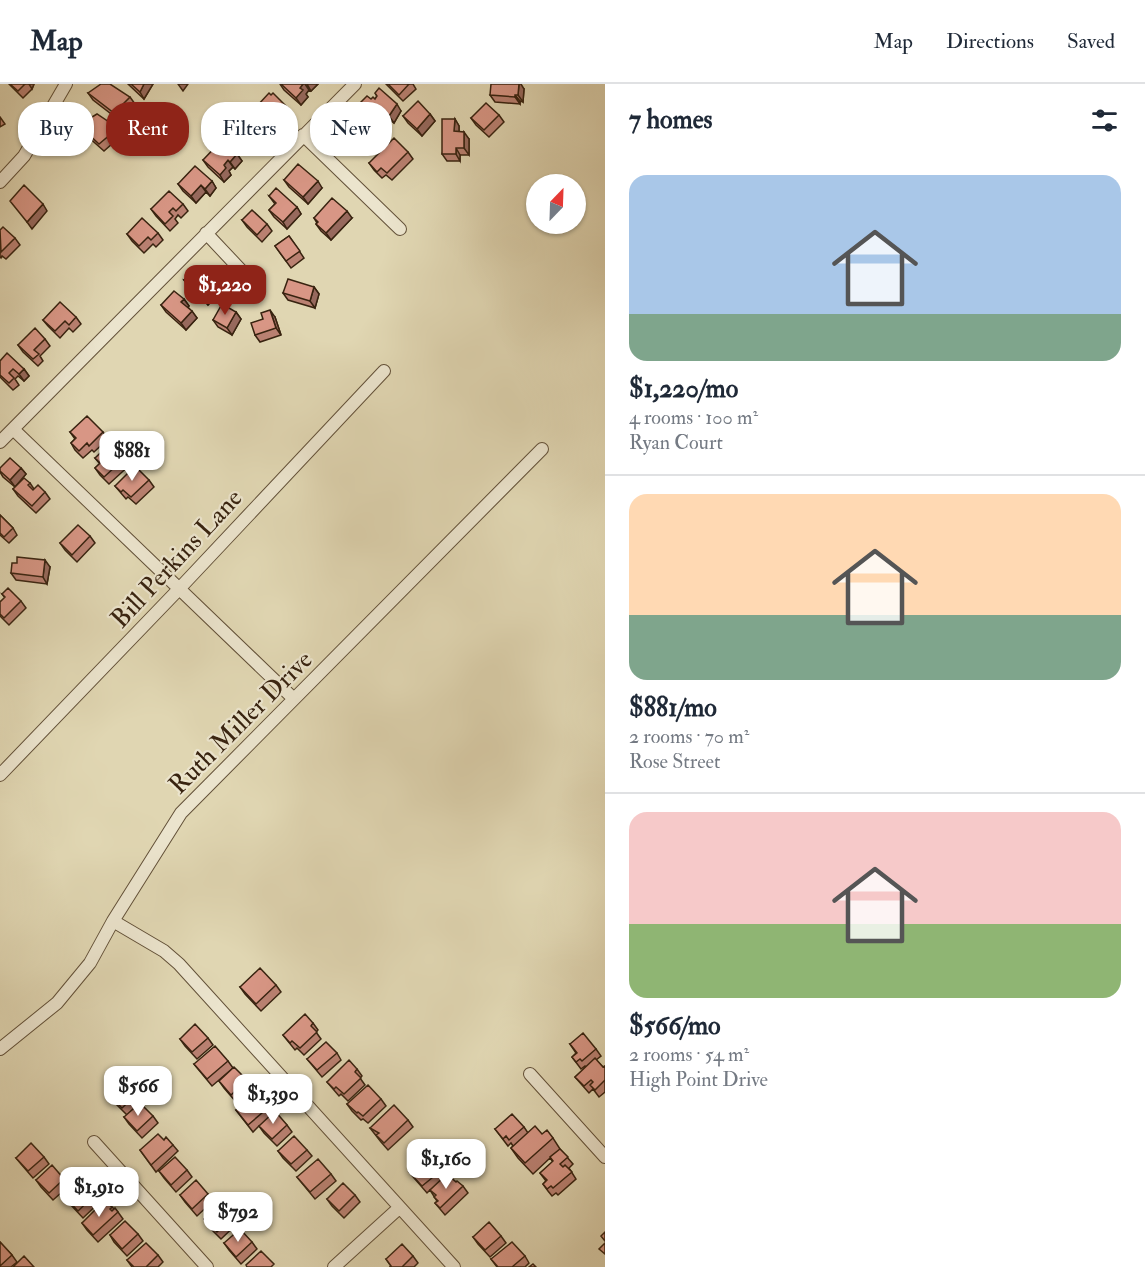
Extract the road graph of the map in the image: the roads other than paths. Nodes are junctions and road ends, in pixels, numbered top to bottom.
1 (66, 84) edge
2 (355, 84) edge
3 (303, 135) junction
4 (0, 182) edge
5 (400, 229) dead end
6 (206, 233) junction
7 (253, 283) dead end
8 (384, 371) dead end
9 (13, 429) junction
10 (0, 442) edge
11 (542, 449) dead end
12 (179, 589) junction
13 (294, 699) junction
14 (0, 775) edge
15 (113, 921) junction
16 (0, 1050) edge
17 (530, 1074) dead end
18 (94, 1142) dead end
19 (605, 1157) edge
20 (399, 1208) junction
21 (207, 1267) edge
22 (334, 1267) edge
23 (454, 1267) edge

1 - 4 street
2 - 3 street
3 - 5 street
3 - 6 street
6 - 7 street
6 - 9 street
8 - 12 street, Bill Perkins Lane
9 - 10 street
9 - 12 street
11 - 13 street, Ruth Miller Drive
12 - 13 street
12 - 14 street, Bill Perkins Lane
13 - 15 street, Ruth Miller Drive
15 - 16 street, Ruth Miller Drive
15 - 20 street
17 - 19 street
18 - 21 street
20 - 22 street
20 - 23 street

